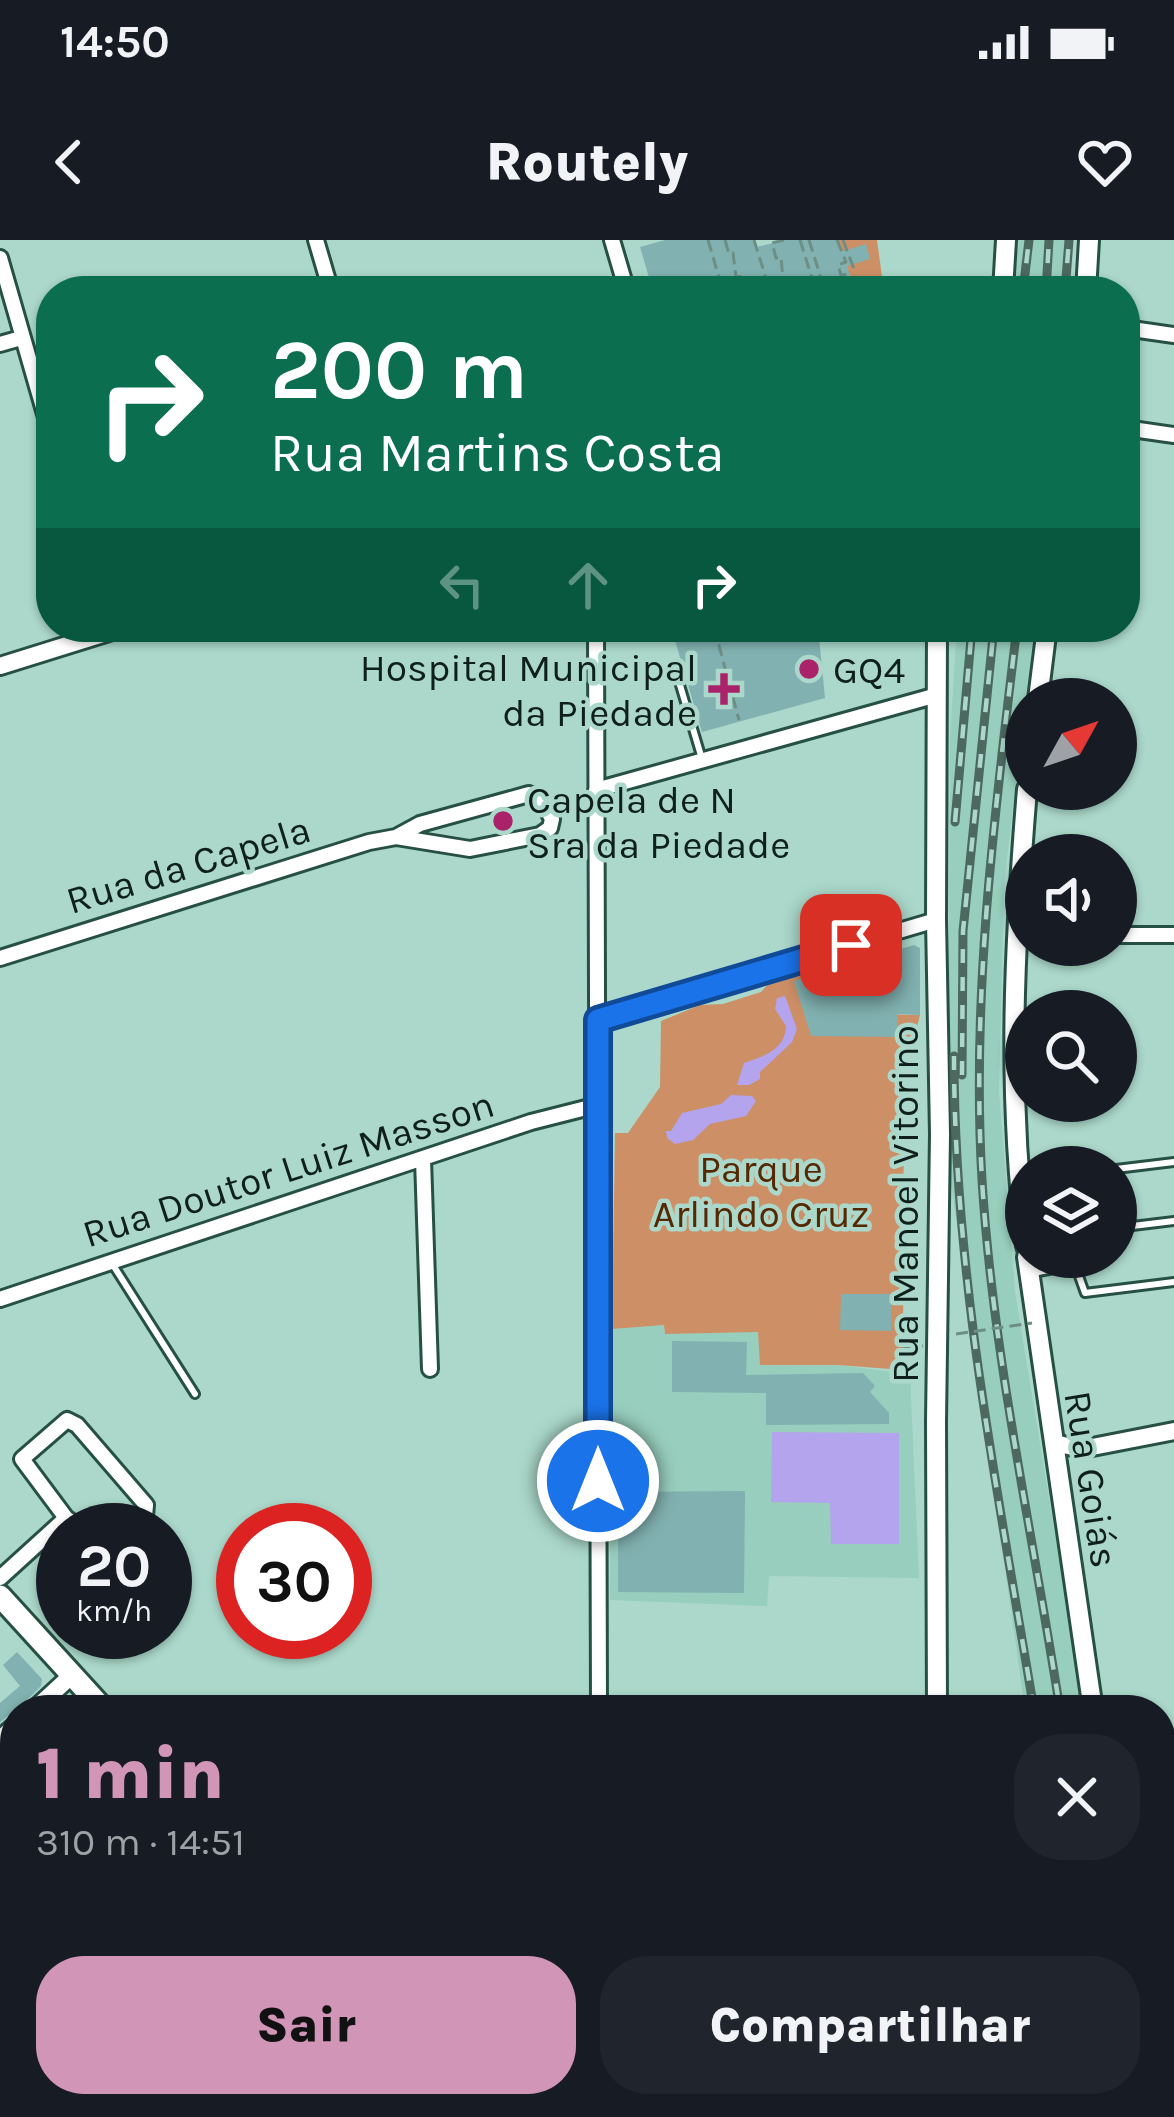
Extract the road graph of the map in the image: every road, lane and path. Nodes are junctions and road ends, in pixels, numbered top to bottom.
1 (316, 240) edge
2 (708, 240) edge
3 (725, 240) edge
4 (754, 240) edge
5 (784, 240) edge
6 (800, 240) edge
7 (809, 240) edge
8 (840, 240) edge
9 (1006, 240) edge
10 (1088, 240) edge
11 (613, 244) edge
12 (632, 244) dead end
13 (0, 257) edge
14 (854, 268) dead end
15 (327, 276) edge
16 (623, 276) edge
17 (719, 276) edge
18 (736, 276) edge
19 (765, 276) edge
20 (783, 276) edge
21 (811, 276) edge
22 (820, 276) edge
23 (850, 276) edge
24 (1004, 276) edge
25 (1087, 276) edge
26 (1140, 330) edge
27 (1174, 335) edge
28 (21, 338) junction
29 (0, 344) edge
30 (36, 386) edge
31 (1140, 430) edge
32 (1174, 435) edge
33 (73, 642) edge
34 (596, 642) edge
35 (718, 642) edge
36 (937, 642) edge
37 (1046, 642) edge
38 (674, 665) dead end
39 (0, 666) edge
40 (1041, 678) edge
41 (937, 695) junction
42 (740, 720) dead end
43 (703, 761) junction
44 (596, 790) junction
45 (552, 819) junction
46 (396, 838) junction
47 (936, 920) junction
48 (1137, 935) edge
49 (1174, 935) edge
50 (0, 958) edge
51 (1018, 966) edge
52 (598, 1020) junction
53 (598, 1105) junction
54 (1017, 1146) edge
55 (423, 1159) junction
56 (1174, 1162) edge
57 (1137, 1166) edge
58 (1174, 1221) edge
59 (1137, 1225) edge
60 (111, 1262) junction
61 (1030, 1278) edge
62 (1080, 1278) edge
63 (1174, 1282) edge
64 (0, 1299) edge
65 (1032, 1323) dead end
66 (956, 1334) dead end
67 (430, 1369) dead end
68 (195, 1394) dead end
69 (1174, 1431) edge
70 (1054, 1443) junction
71 (1082, 1449) junction
72 (1058, 1470) junction
73 (55, 1503) edge
74 (144, 1503) edge
75 (36, 1545) edge
76 (0, 1578) edge
77 (0, 1596) edge
78 (72, 1675) junction
79 (50, 1695) edge
80 (90, 1695) edge
81 (599, 1695) edge
82 (937, 1695) edge
83 (1091, 1695) edge

1 - 15 street
2 - 17 path
3 - 18 path
4 - 19 path
5 - 20 path
6 - 21 path
7 - 22 path
8 - 14 path
8 - 23 path
9 - 24 main road
10 - 25 main road
11 - 12 lane
11 - 16 street
13 - 28 street
26 - 27 street
28 - 29 street
28 - 30 street
31 - 32 street
33 - 39 street
34 - 44 street
35 - 42 path
36 - 41 main road, Rua Manoel Vitorino
37 - 40 main road
38 - 43 lane
41 - 43 street
41 - 47 main road, Rua Manoel Vitorino
43 - 44 street
44 - 45 path
44 - 52 street
45 - 46 street, Rua da Capela
45 - 46 street, Rua da Capela
46 - 50 street, Rua da Capela
47 - 52 street
47 - 82 main road, Rua Manoel Vitorino
48 - 49 street
51 - 54 main road
52 - 53 street
53 - 55 street, Rua Doutor Luiz Masson
53 - 81 street
55 - 60 street, Rua Doutor Luiz Masson
55 - 67 street
56 - 57 lane
58 - 59 lane
60 - 64 street, Rua Doutor Luiz Masson
60 - 68 lane
61 - 70 main road, Rua Goiás
62 - 63 lane
65 - 66 path, bridge
69 - 71 street
70 - 71 street
70 - 72 main road, Rua Goiás
71 - 72 street
72 - 83 main road, Rua Goiás
73 - 74 street
75 - 76 street
77 - 78 main road
78 - 79 street
78 - 80 main road

